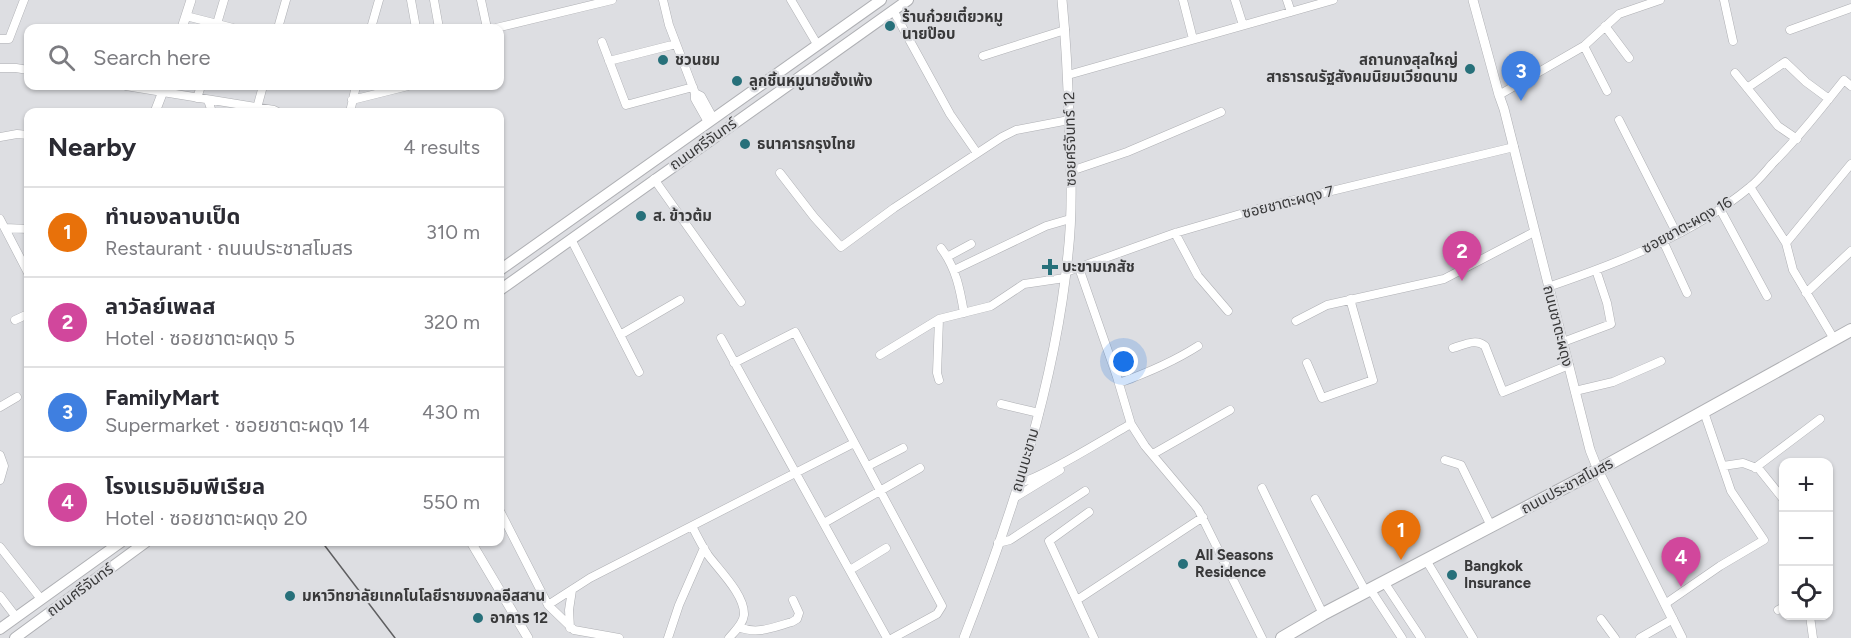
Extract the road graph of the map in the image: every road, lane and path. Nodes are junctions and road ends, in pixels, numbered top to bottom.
1 (24, 0) edge
2 (191, 0) edge
3 (224, 0) edge
4 (286, 0) edge
5 (379, 0) edge
6 (411, 0) edge
7 (434, 0) edge
8 (481, 0) edge
9 (612, 0) edge
10 (663, 0) edge
11 (791, 0) edge
12 (881, 0) edge
13 (908, 0) edge
14 (1062, 0) edge
15 (1183, 0) edge
16 (1236, 0) edge
17 (1287, 0) edge
18 (1333, 0) edge
19 (1473, 0) edge
20 (1660, 0) edge
21 (1724, 0) edge
22 (1848, 0) edge
23 (1851, 9) edge
24 (893, 10) junction
25 (1291, 12) junction
26 (186, 16) junction
27 (183, 24) edge
28 (210, 24) edge
29 (217, 24) edge
30 (279, 24) edge
31 (372, 24) edge
32 (415, 24) edge
33 (439, 24) edge
34 (486, 24) edge
35 (1243, 25) junction
36 (504, 26) edge
37 (1605, 26) junction
38 (1065, 30) junction
39 (1790, 30) dead end
40 (0, 39) edge
41 (1193, 39) junction
42 (1733, 41) dead end
43 (602, 42) dead end
44 (676, 44) junction
45 (817, 44) junction
46 (1584, 46) junction
47 (983, 56) dead end
48 (1629, 58) dead end
49 (609, 61) junction
50 (0, 68) edge
51 (24, 69) edge
52 (1735, 73) dead end
53 (1068, 75) junction
54 (1851, 86) edge
55 (1747, 88) junction
56 (164, 90) edge
57 (168, 90) edge
58 (200, 90) edge
59 (262, 90) edge
60 (355, 90) edge
61 (392, 90) edge
62 (694, 90) junction
63 (1607, 91) dead end
64 (1499, 95) junction
65 (198, 98) junction
66 (1829, 99) junction
67 (208, 100) junction
68 (352, 100) junction
69 (157, 108) edge
70 (211, 108) edge
71 (257, 108) joint
72 (351, 108) edge
73 (1221, 112) dead end
74 (711, 120) junction
75 (1069, 120) junction
76 (1618, 120) dead end
77 (24, 135) edge
78 (0, 137) edge
79 (1797, 139) junction
80 (1514, 147) junction
81 (977, 153) junction
82 (1851, 164) edge
83 (1071, 171) junction
84 (780, 173) dead end
85 (654, 179) junction
86 (1750, 187) junction
87 (1720, 209) junction
88 (0, 219) edge
89 (1070, 219) junction
90 (5, 228) junction
91 (24, 229) edge
92 (1534, 232) junction
93 (1175, 233) junction
94 (1677, 234) junction
95 (571, 239) junction
96 (1663, 241) junction
97 (1786, 243) junction
98 (971, 244) dead end
99 (941, 248) dead end
100 (1851, 251) edge
101 (947, 257) junction
102 (24, 265) edge
103 (504, 267) edge
104 (1079, 268) junction
105 (954, 270) junction
106 (1596, 270) junction
107 (1066, 275) junction
108 (504, 287) edge
109 (1548, 287) junction
110 (1687, 293) dead end
111 (1806, 293) junction
112 (1767, 296) dead end
113 (1350, 299) junction
114 (680, 300) dead end
115 (741, 302) dead end
116 (1228, 311) dead end
117 (964, 313) junction
118 (24, 316) edge
119 (939, 319) junction
120 (15, 320) dead end
121 (1296, 321) dead end
122 (1851, 330) edge
123 (620, 335) junction
124 (721, 338) dead end
125 (1834, 339) junction
126 (1563, 342) junction
127 (1198, 346) dead end
128 (1453, 348) dead end
129 (880, 355) dead end
130 (1661, 361) dead end
131 (734, 363) junction
132 (1307, 363) dead end
133 (1569, 365) junction
134 (639, 372) dead end
135 (939, 380) dead end
136 (1119, 383) junction
137 (1575, 391) junction
138 (17, 397) dead end
139 (1001, 404) dead end
140 (0, 407) edge
141 (1230, 410) dead end
142 (1704, 412) junction
143 (1039, 413) junction
144 (1820, 419) dead end
145 (1131, 424) junction
146 (854, 443) junction
147 (903, 448) dead end
148 (1153, 454) junction
149 (0, 456) edge
150 (1445, 460) dead end
151 (867, 466) junction
152 (1723, 466) junction
153 (920, 468) dead end
154 (1755, 468) junction
155 (1060, 470) dead end
156 (1598, 471) junction
157 (796, 473) junction
158 (0, 480) edge
159 (1019, 482) junction
160 (1262, 488) dead end
161 (880, 490) junction
162 (1085, 491) dead end
163 (1779, 494) edge
164 (1014, 498) junction
165 (1316, 499) dead end
166 (1089, 512) dead end
167 (1203, 518) junction
168 (504, 520) edge
169 (824, 523) junction
170 (692, 526) junction
171 (1491, 526) junction
172 (998, 543) junction
173 (115, 546) edge
174 (141, 546) edge
175 (473, 546) edge
176 (0, 547) edge
177 (704, 548) junction
178 (886, 548) dead end
179 (1426, 560) junction
180 (850, 570) junction
181 (1384, 582) junction
182 (572, 590) junction
183 (1368, 590) junction
184 (0, 596) edge
185 (40, 599) junction
186 (793, 600) dead end
187 (1077, 600) junction
188 (1665, 604) junction
189 (548, 605) junction
190 (1323, 614) junction
191 (16, 617) junction
192 (1600, 619) dead end
193 (1673, 620) junction
194 (1811, 620) edge
195 (739, 627) junction
196 (570, 628) junction
197 (0, 629) edge
198 (585, 635) edge
199 (15, 638) edge
200 (528, 638) edge
201 (619, 638) edge
202 (668, 638) edge
203 (729, 638) edge
204 (887, 638) edge
205 (893, 638) edge
206 (964, 638) edge
207 (1094, 638) edge
208 (1262, 638) edge
209 (1282, 638) edge
210 (1402, 638) edge
211 (1421, 638) edge
212 (1473, 638) edge
213 (1615, 638) edge
214 (1640, 638) edge
215 (1682, 638) edge
216 (1813, 638) edge

1 - 40 street
2 - 26 street
3 - 29 street
4 - 30 street
5 - 31 street
6 - 32 street
7 - 33 street
8 - 34 street
9 - 36 street
10 - 44 street
11 - 45 street
12 - 45 main road, ถนนศรีจันทร์
13 - 24 main road, ถนนศรีจันทร์
14 - 38 street, ซอยศรีจันทร์ 12
15 - 41 street
16 - 35 street
17 - 25 street
18 - 25 street
19 - 64 street, ถนนชาตะผดุง
20 - 37 street
21 - 42 street
22 - 23 street
23 - 39 street
24 - 81 street
24 - 85 main road, ถนนศรีจันทร์
25 - 35 street
26 - 27 street
26 - 28 street
35 - 41 street
37 - 46 street
37 - 48 street
38 - 47 street
38 - 53 street, ซอยศรีจันทร์ 12
41 - 53 street
43 - 49 street
44 - 49 street
44 - 62 street
45 - 74 main road, ถนนศรีจันทร์
46 - 63 street
46 - 64 street
49 - 62 street
50 - 51 street
52 - 55 street
53 - 75 street, ซอยศรีจันทร์ 12
54 - 66 street, ซอยชาตะผดุง 16
55 - 66 street
55 - 79 street
56 - 69 street
57 - 65 street
58 - 65 street
59 - 71 street
60 - 68 street
61 - 68 street
62 - 74 street
64 - 80 street, ถนนชาตะผดุง
65 - 67 street
66 - 79 street, ซอยชาตะผดุง 16
67 - 70 street
67 - 71 street
68 - 72 street
73 - 83 street
74 - 103 main road, ถนนศรีจันทร์
75 - 81 street
75 - 83 street, ซอยศรีจันทร์ 12
76 - 94 street
77 - 78 street
79 - 86 street, ซอยชาตะผดุง 16
80 - 92 street, ถนนชาตะผดุง
80 - 93 street, ซอยชาตะผดุง 7
81 - 84 street
82 - 97 street
83 - 89 street, ซอยศรีจันทร์ 12
85 - 95 main road, ถนนศรีจันทร์
85 - 115 street
86 - 87 street, ซอยชาตะผดุง 16
86 - 97 street
87 - 94 street, ซอยชาตะผดุง 16
87 - 112 street
88 - 90 street
89 - 105 street
89 - 107 street, ซอยศรีจันทร์ 12
90 - 91 street
90 - 102 street
92 - 109 street, ถนนชาตะผดุง
92 - 113 street
93 - 104 street, ซอยชาตะผดุง 7
93 - 116 street
94 - 96 street, ซอยชาตะผดุง 16
95 - 108 main road, ถนนศรีจันทร์
95 - 123 street
96 - 106 street, ซอยชาตะผดุง 16
96 - 110 street
97 - 111 street
98 - 101 street
99 - 101 street
100 - 111 street
101 - 105 street
104 - 107 street, ซอยชาตะผดุง 7
104 - 136 street
105 - 117 street
106 - 109 street, ซอยชาตะผดุง 16
106 - 126 street
107 - 117 street, ซอยชาตะผดุง 7
107 - 143 street, ถนนบะขาม
109 - 126 street, ถนนชาตะผดุง
111 - 125 street
113 - 121 street
113 - 132 street
114 - 123 street
117 - 119 street, ซอยชาตะผดุง 7
118 - 120 street
119 - 129 street, ซอยชาตะผดุง 7
119 - 135 street
122 - 125 main road, ถนนประชาสโมสร
123 - 134 street
124 - 131 street
125 - 142 main road, ถนนประชาสโมสร
126 - 133 street, ถนนชาตะผดุง
127 - 136 street
128 - 133 street
130 - 137 street
131 - 146 street
131 - 157 street
133 - 137 street, ถนนชาตะผดุง
136 - 145 street
137 - 156 street, ถนนชาตะผดุง
138 - 140 street
139 - 143 street
141 - 148 street
142 - 152 street
142 - 156 main road, ถนนประชาสโมสร
143 - 159 street, ถนนบะขาม
144 - 154 street
145 - 148 street
145 - 159 street
146 - 151 street
146 - 157 street
147 - 151 street
148 - 167 street
149 - 158 street
150 - 171 street
151 - 161 street
152 - 154 street
152 - 188 street
153 - 161 street
154 - 163 street
155 - 164 street
156 - 171 main road, ถนนประชาสโมสร
156 - 188 street, ถนนชาตะผดุง
157 - 169 street
157 - 170 street
159 - 164 street, ถนนบะขาม
160 - 190 street
161 - 169 street
161 - 205 street
162 - 172 street
164 - 172 street, ถนนบะขาม
165 - 183 street
166 - 187 street
167 - 187 street
167 - 208 street
168 - 189 street
169 - 180 street
170 - 177 street
170 - 182 street
171 - 179 main road, ถนนประชาสโมสร
172 - 206 street, ถนนบะขาม
173 - 185 main road, ถนนศรีจันทร์
174 - 199 main road, ถนนศรีจันทร์
175 - 200 street
176 - 185 street
177 - 195 street
177 - 202 street
178 - 180 street
179 - 181 main road, ถนนประชาสโมสร
179 - 212 street
180 - 204 street
181 - 183 main road, ถนนประชาสโมสร
181 - 211 street
182 - 189 street
182 - 196 street
183 - 190 main road, ถนนประชาสโมสร
183 - 210 street
184 - 191 street
185 - 191 main road, ถนนศรีจันทร์
186 - 195 street
187 - 207 street
188 - 193 street, ถนนชาตะผดุง
189 - 196 street
190 - 209 main road, ถนนประชาสโมสร
191 - 197 main road, ถนนศรีจันทร์
192 - 213 street
193 - 214 street
193 - 215 street, ถนนชาตะผดุง
194 - 216 street
195 - 203 street
196 - 198 street
198 - 201 street

